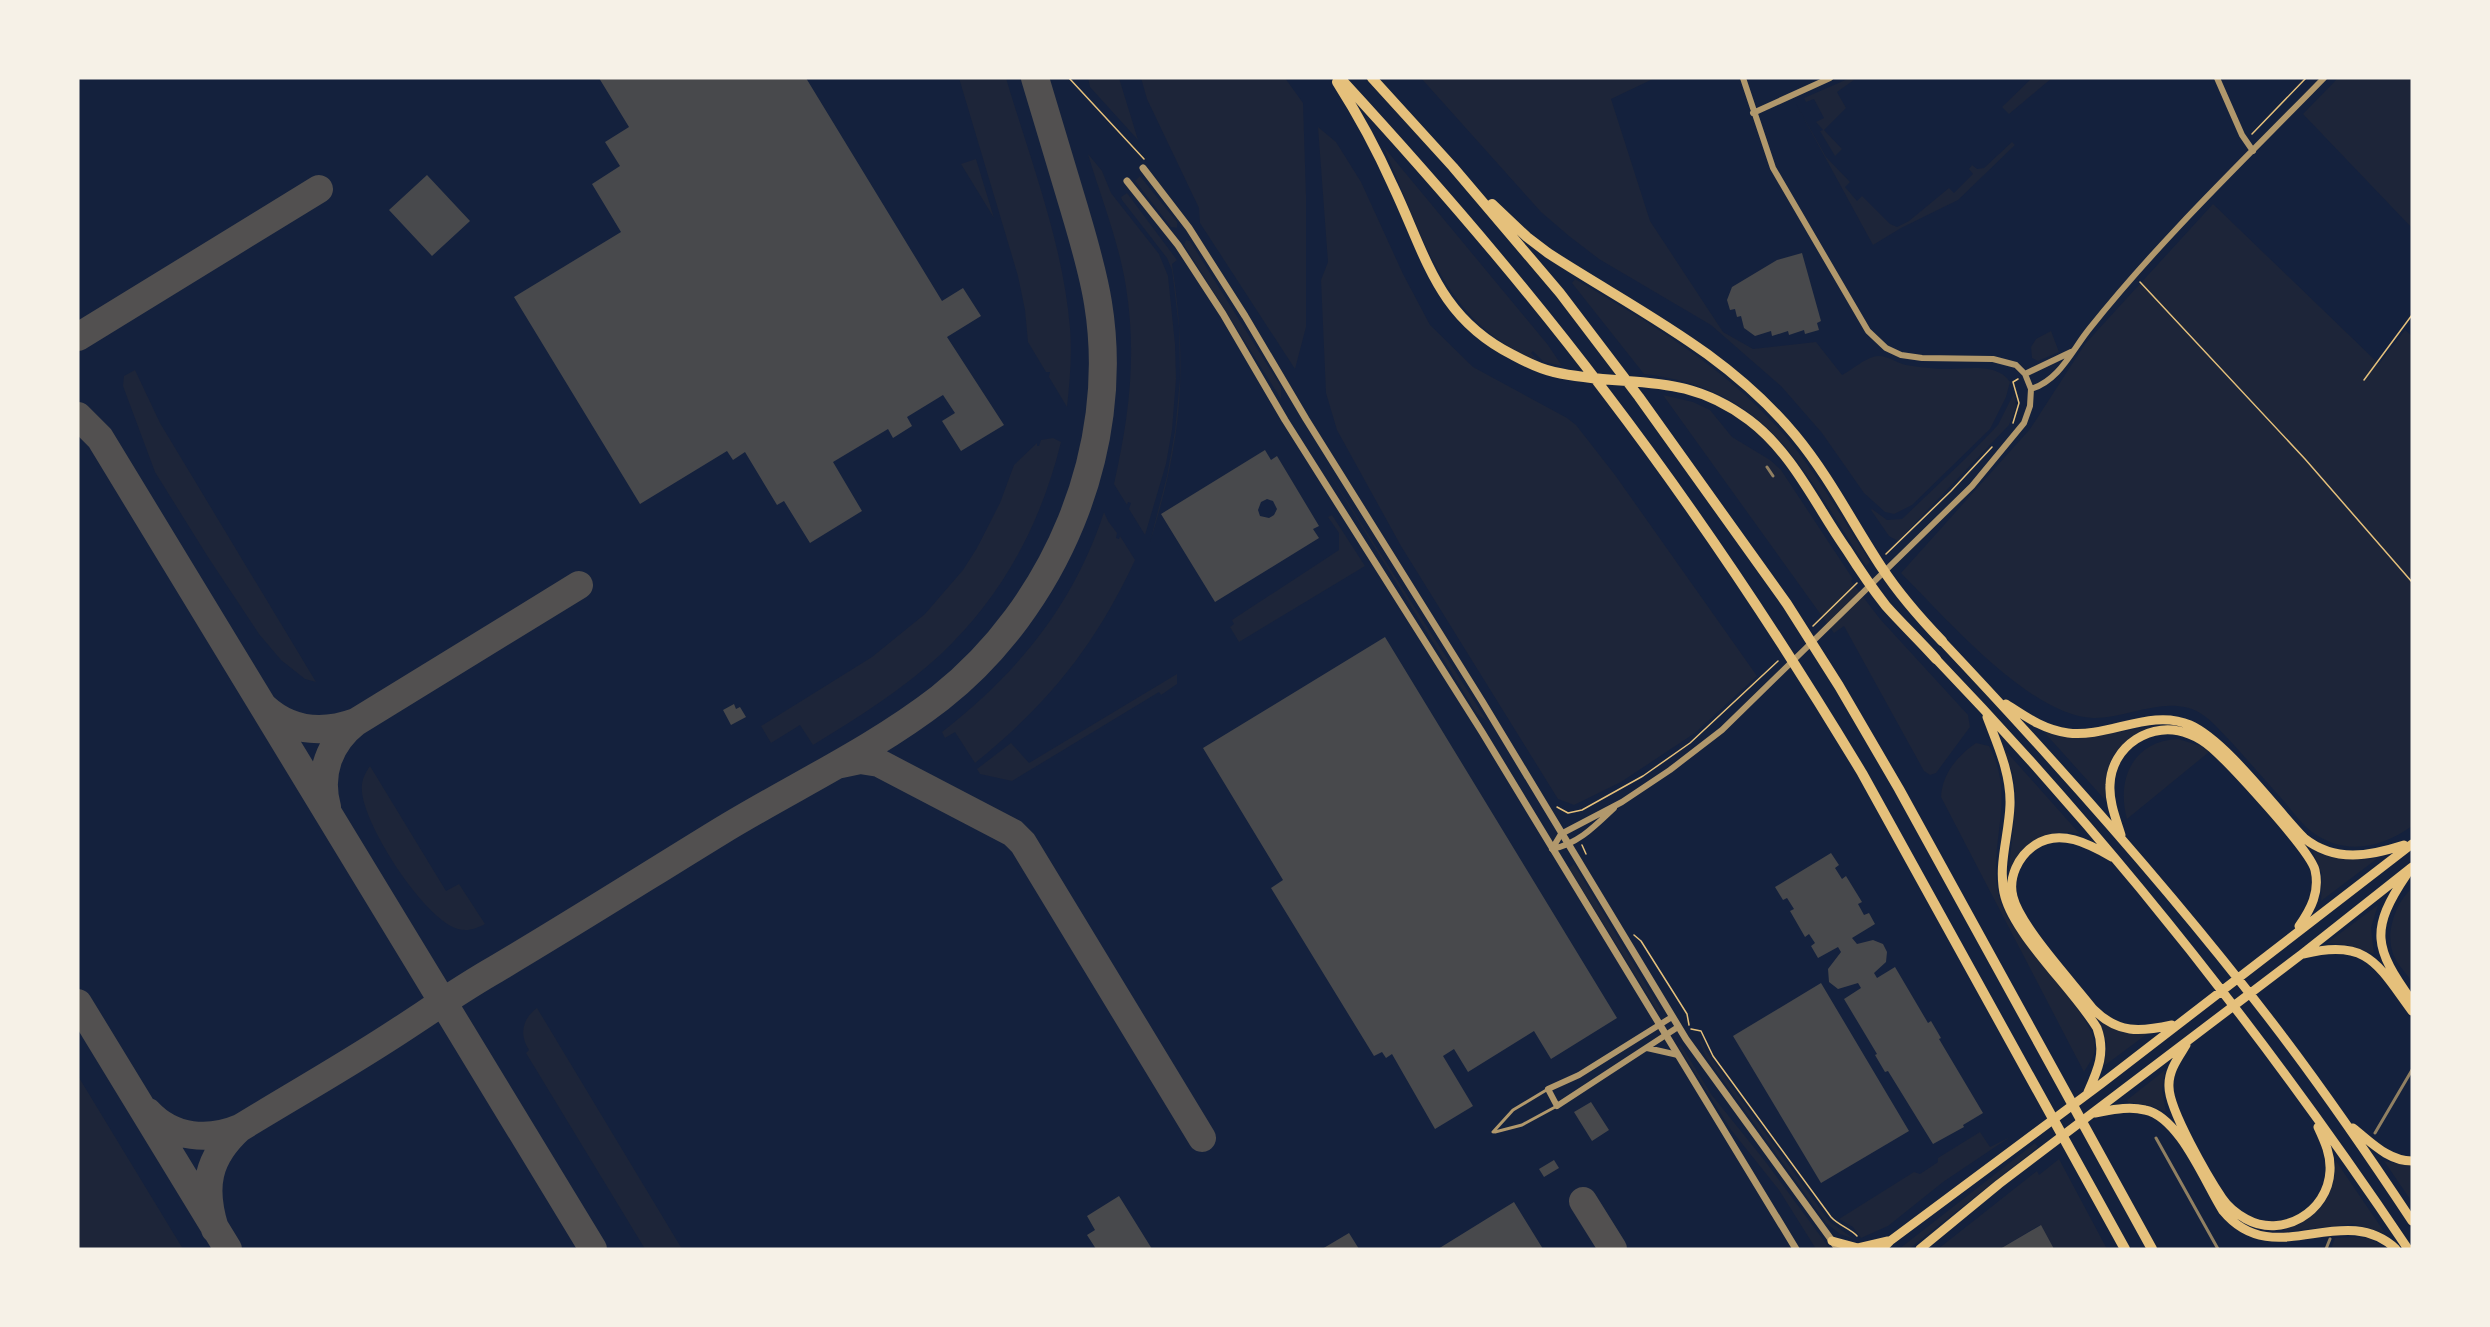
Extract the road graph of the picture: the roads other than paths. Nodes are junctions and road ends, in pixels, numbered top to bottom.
1 (1334, 78) edge
2 (1340, 78) edge
3 (1372, 78) edge
4 (1743, 78) edge
5 (1830, 78) edge
6 (2217, 78) edge
7 (2324, 78) edge
8 (1753, 113) junction
9 (2253, 151) junction
10 (1145, 166) road end
11 (1453, 167) junction
12 (1127, 181) dead end
13 (2071, 352) junction
14 (2025, 375) junction
15 (2031, 389) junction
16 (1942, 641) joint
17 (1936, 659) joint
18 (1994, 696) junction
19 (1983, 708) junction
20 (1622, 802) junction
21 (1561, 834) junction
22 (2121, 837) junction
23 (2412, 843) edge
24 (1568, 846) junction
25 (1552, 849) junction
26 (2120, 862) junction
27 (2412, 867) edge
28 (2292, 934) junction
29 (2302, 954) junction
30 (2412, 1000) edge
31 (2412, 1011) edge
32 (1672, 1017) junction
33 (2178, 1024) junction
34 (1659, 1025) junction
35 (1678, 1027) junction
36 (1666, 1035) junction
37 (2190, 1038) junction
38 (1647, 1048) junction
39 (1678, 1055) junction
40 (2098, 1080) junction
41 (1548, 1089) junction
42 (2307, 1102) junction
43 (1557, 1106) junction
44 (2092, 1114) junction
45 (2344, 1121) junction
46 (2412, 1161) edge
47 (2412, 1221) edge
48 (1890, 1241) junction
49 (1835, 1245) edge
50 (1858, 1248) edge
51 (1797, 1249) edge
52 (1882, 1249) edge
53 (1920, 1249) edge
54 (2125, 1249) edge
55 (2152, 1249) edge
56 (2396, 1249) edge
57 (2408, 1249) edge

1 - 17 highway
2 - 54 highway
3 - 11 highway
4 - 8 street
5 - 8 street
6 - 9 street
7 - 9 street
8 - 14 street
9 - 13 street
10 - 21 street
11 - 16 highway
11 - 55 highway
12 - 25 street
13 - 14 street
13 - 15 street
14 - 15 street
15 - 20 street
16 - 18 highway
17 - 19 highway
18 - 22 highway
18 - 23 highway
19 - 26 highway
19 - 40 highway
20 - 21 street
20 - 24 street
21 - 24 street
21 - 25 street
22 - 28 highway
22 - 45 highway
23 - 28 highway
24 - 25 street
24 - 32 street
25 - 34 street
26 - 33 highway
26 - 42 highway
27 - 29 highway
27 - 30 highway
28 - 33 highway
29 - 31 highway
29 - 37 highway
32 - 34 street
32 - 35 street
33 - 40 highway
34 - 36 street
34 - 41 street
35 - 36 street
35 - 49 street
36 - 38 street
36 - 39 street
37 - 42 highway
37 - 44 highway
38 - 39 street
38 - 43 street
39 - 51 street
40 - 48 highway
41 - 43 street
41 - 43 lane
42 - 57 highway
44 - 53 highway
44 - 56 highway
45 - 46 highway
45 - 47 highway
48 - 50 highway
48 - 52 highway
49 - 50 highway

